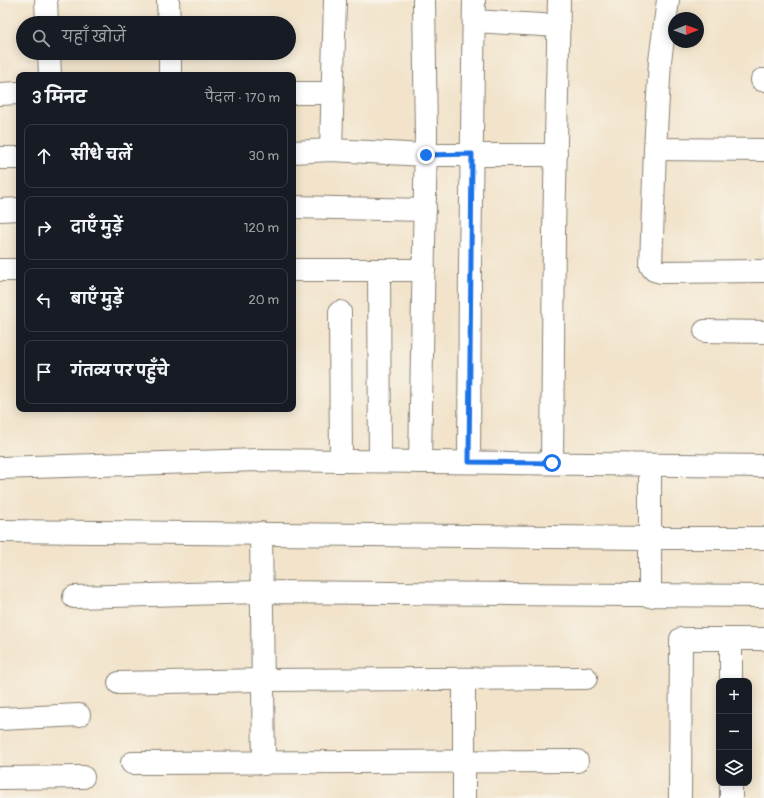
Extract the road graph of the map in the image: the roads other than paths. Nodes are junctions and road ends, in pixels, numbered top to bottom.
1 (46, 0) edge
2 (168, 0) edge
3 (335, 0) edge
4 (424, 0) edge
5 (559, 0) edge
6 (668, 0) edge
7 (474, 10) edge
8 (47, 16) edge
9 (169, 16) edge
10 (558, 26) junction
11 (49, 60) edge
12 (170, 60) edge
13 (50, 72) edge
14 (170, 72) edge
15 (296, 93) edge
16 (332, 93) junction
17 (0, 94) edge
18 (16, 94) edge
19 (655, 149) junction
20 (331, 150) junction
21 (764, 150) edge
22 (296, 152) edge
23 (472, 154) junction
24 (426, 155) junction
25 (556, 155) junction
26 (0, 158) edge
27 (16, 158) edge
28 (296, 207) edge
29 (0, 210) edge
30 (16, 210) edge
31 (425, 210) junction
32 (0, 270) edge
33 (16, 270) edge
34 (296, 270) edge
35 (379, 270) junction
36 (424, 270) junction
37 (764, 271) edge
38 (340, 312) dead end
39 (705, 331) dead end
40 (764, 332) edge
41 (341, 461) junction
42 (380, 461) junction
43 (420, 462) junction
44 (469, 462) junction
45 (552, 463) junction
46 (650, 465) junction
47 (764, 466) edge
48 (0, 468) edge
49 (0, 531) edge
50 (261, 533) junction
51 (650, 538) junction
52 (764, 538) edge
53 (262, 592) junction
54 (74, 596) dead end
55 (650, 596) junction
56 (764, 596) edge
57 (731, 639) junction
58 (764, 639) edge
59 (586, 678) dead end
60 (731, 678) edge
61 (464, 679) junction
62 (263, 680) junction
63 (119, 683) dead end
64 (79, 715) dead end
65 (0, 719) edge
66 (577, 761) dead end
67 (464, 762) junction
68 (132, 763) dead end
69 (264, 764) junction
70 (83, 776) dead end
71 (0, 778) edge
72 (731, 786) edge
73 (464, 798) edge
74 (680, 798) edge
75 (731, 798) edge

1 - 8 street
2 - 9 street
3 - 16 street
4 - 24 street
5 - 10 street
6 - 19 street
7 - 10 street
7 - 23 street
10 - 25 street
11 - 13 street
12 - 14 street
15 - 16 street
16 - 20 street
17 - 18 street
19 - 21 street
19 - 37 street
20 - 22 street
20 - 24 street
23 - 24 street
23 - 25 street
23 - 44 street
24 - 31 street
25 - 45 street
26 - 27 street
28 - 31 street
29 - 30 street
31 - 36 street
32 - 33 street
34 - 35 street
35 - 36 street
35 - 42 street
36 - 43 street
38 - 41 street
39 - 40 street
41 - 42 street
41 - 48 street
42 - 43 street
43 - 44 street
44 - 45 street
45 - 46 street
46 - 47 street
46 - 51 street
49 - 50 street
50 - 51 street
50 - 53 street
51 - 52 street
51 - 55 street
53 - 54 street
53 - 55 street
53 - 62 street
55 - 56 street
57 - 58 street
57 - 60 street
57 - 74 street
59 - 61 street
61 - 62 street
61 - 67 street
62 - 63 street
62 - 69 street
64 - 65 street
66 - 67 street
67 - 69 street
67 - 73 street
68 - 69 street
70 - 71 street
72 - 75 street

